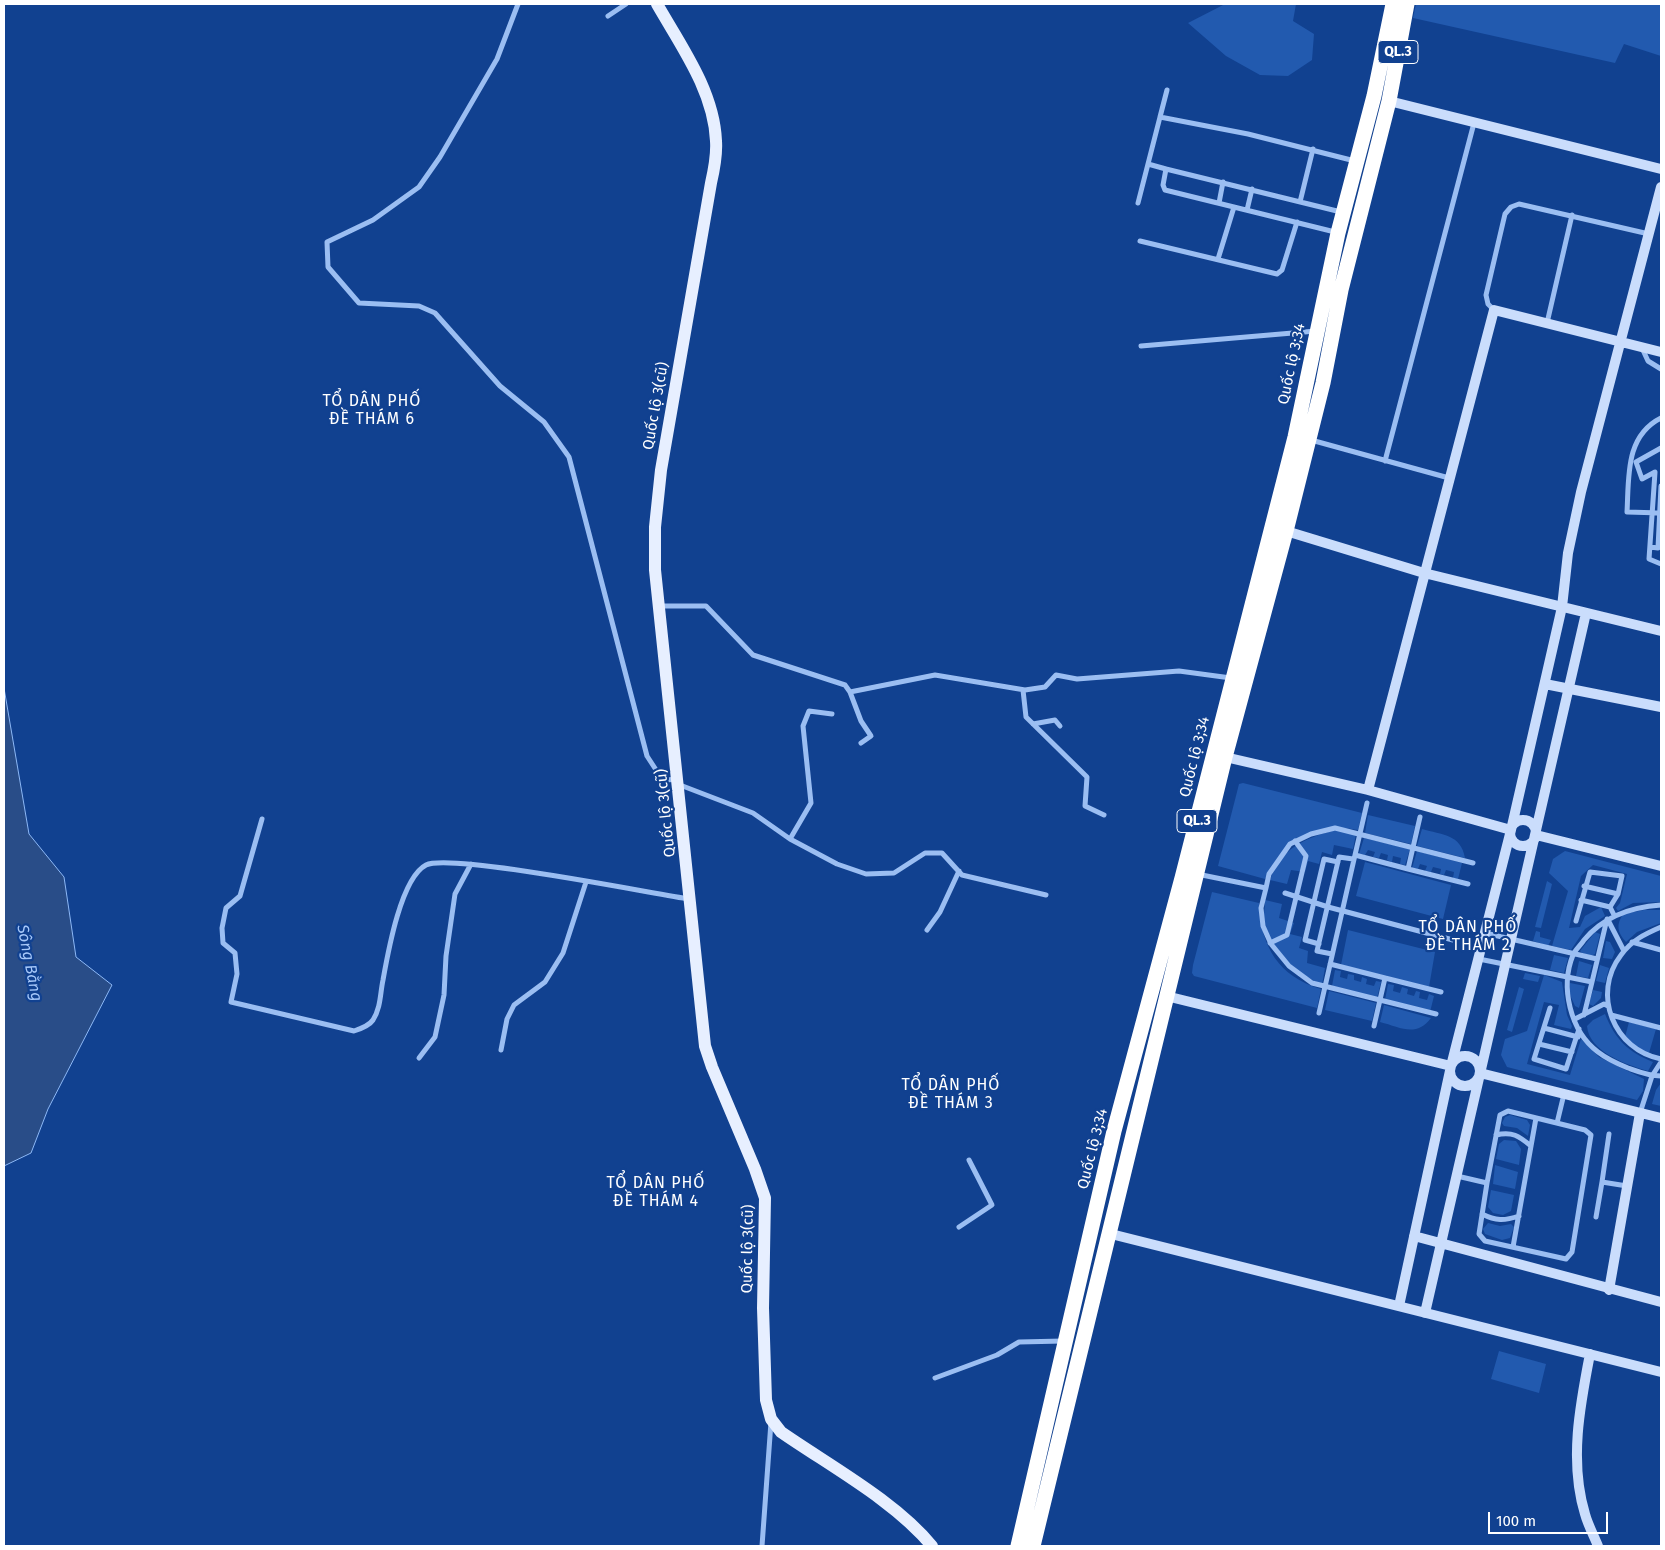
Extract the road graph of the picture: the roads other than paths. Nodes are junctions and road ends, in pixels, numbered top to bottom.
1 (518, 4) edge
2 (626, 4) edge
3 (657, 4) edge
4 (1393, 4) edge
5 (1407, 4) edge
6 (608, 16) dead end
7 (1167, 90) dead end
8 (1374, 96) junction
9 (1389, 101) junction
10 (1160, 117) junction
11 (1474, 122) junction
12 (1313, 150) junction
13 (1358, 161) junction
14 (1148, 164) junction
15 (1166, 169) junction
16 (1661, 169) edge
17 (1223, 182) junction
18 (1661, 187) edge
19 (1252, 189) junction
20 (1300, 202) junction
21 (1138, 203) dead end
22 (1219, 203) junction
23 (1234, 206) junction
24 (1247, 210) junction
25 (1343, 213) junction
26 (1572, 215) junction
27 (1297, 222) junction
28 (1338, 233) junction
29 (1649, 234) junction
30 (1140, 241) dead end
31 (1218, 260) junction
32 (1494, 310) junction
33 (1547, 323) junction
34 (1317, 330) junction
35 (1333, 334) junction
36 (1622, 342) junction
37 (1141, 346) dead end
38 (1642, 347) junction
39 (1661, 352) edge
40 (1661, 369) edge
41 (1661, 418) edge
42 (1308, 440) junction
43 (1661, 448) edge
44 (1385, 461) junction
45 (1630, 462) junction
46 (1636, 462) junction
47 (1661, 469) edge
48 (1655, 472) junction
49 (1450, 478) junction
50 (1654, 484) junction
51 (1661, 485) edge
52 (1274, 512) junction
53 (1652, 512) junction
54 (1660, 513) edge
55 (1286, 531) junction
56 (1650, 547) junction
57 (1659, 548) edge
58 (1661, 564) edge
59 (1424, 573) junction
60 (659, 606) junction
61 (1562, 607) junction
62 (1586, 613) junction
63 (1661, 631) edge
64 (1232, 678) junction
65 (1545, 684) junction
66 (1569, 689) junction
67 (1023, 690) junction
68 (850, 692) junction
69 (1661, 707) edge
70 (832, 714) dead end
71 (1033, 724) junction
72 (1060, 726) dead end
73 (860, 743) dead end
74 (1219, 756) junction
75 (679, 782) junction
76 (1368, 790) junction
77 (1366, 803) dead end
78 (1104, 815) dead end
79 (1420, 817) dead end
80 (262, 819) dead end
81 (1511, 830) junction
82 (1360, 834) junction
83 (1536, 835) junction
84 (790, 839) junction
85 (1295, 842) junction
86 (1413, 848) junction
87 (1354, 857) junction
88 (1338, 862) junction
89 (1473, 863) dead end
90 (471, 864) junction
91 (1661, 866) edge
92 (1408, 869) junction
93 (959, 871) junction
94 (1197, 874) junction
95 (586, 882) junction
96 (1468, 884) dead end
97 (1584, 886) junction
98 (1266, 888) junction
99 (1285, 893) dead end
100 (1618, 894) junction
101 (1046, 895) dead end
102 (1296, 897) junction
103 (692, 900) junction
104 (1581, 900) junction
105 (1313, 903) junction
106 (1661, 905) edge
107 (1328, 907) junction
108 (1610, 907) junction
109 (1342, 910) junction
110 (1614, 915) junction
111 (1607, 919) junction
112 (1576, 921) dead end
113 (1661, 926) edge
114 (927, 930) dead end
115 (1484, 933) junction
116 (1511, 939) junction
117 (1453, 940) dead end
118 (1632, 942) junction
119 (1270, 943) junction
120 (1319, 944) junction
121 (1661, 950) edge
122 (1624, 951) junction
123 (1332, 954) junction
124 (1573, 954) junction
125 (1478, 959) junction
126 (1597, 959) junction
127 (1330, 964) junction
128 (1505, 965) junction
129 (1567, 976) junction
130 (1385, 978) junction
131 (1592, 982) junction
132 (1325, 987) junction
133 (1441, 992) dead end
134 (1159, 994) junction
135 (1380, 1000) junction
136 (1606, 1005) junction
137 (1550, 1008) dead end
138 (1319, 1013) dead end
139 (1436, 1014) dead end
140 (1584, 1015) junction
141 (1611, 1015) junction
142 (1575, 1019) junction
143 (1374, 1026) dead end
144 (1544, 1028) junction
145 (1661, 1028) edge
146 (1579, 1029) junction
147 (1578, 1037) junction
148 (1539, 1044) junction
149 (500, 1050) dead end
150 (1572, 1052) junction
151 (419, 1058) dead end
152 (1661, 1060) edge
153 (1451, 1066) junction
154 (1480, 1073) junction
155 (1652, 1076) junction
156 (1661, 1076) edge
157 (1564, 1094) junction
158 (1640, 1113) junction
159 (1536, 1118) junction
160 (1661, 1118) edge
161 (1557, 1123) junction
162 (1114, 1134) junction
163 (1609, 1134) dead end
164 (1496, 1135) junction
165 (1130, 1138) junction
166 (1531, 1146) junction
167 (969, 1160) dead end
168 (1456, 1176) junction
169 (1602, 1182) junction
170 (1487, 1183) junction
171 (1627, 1186) junction
172 (1482, 1214) junction
173 (1519, 1216) junction
174 (1596, 1217) dead end
175 (959, 1228) dead end
176 (1107, 1234) junction
177 (1414, 1236) junction
178 (1441, 1243) junction
179 (1513, 1247) junction
180 (1609, 1290) junction
181 (1661, 1302) edge
182 (1399, 1306) junction
183 (1425, 1313) junction
184 (1066, 1341) junction
185 (1590, 1354) junction
186 (1661, 1372) edge
187 (935, 1378) dead end
188 (771, 1419) junction
189 (762, 1546) edge
190 (932, 1546) edge
191 (1018, 1546) edge
192 (1033, 1546) edge
193 (1598, 1546) edge

1 - 75 street
2 - 6 street
3 - 60 main road, Quốc lộ 3(cũ)
4 - 8 highway, Quốc lộ 3;34 / QL.3
5 - 9 highway, Quốc lộ 3;34 / QL.3
7 - 10 street
8 - 9 highway
8 - 13 highway, Quốc lộ 3;34 / QL.3
9 - 11 street
9 - 35 highway, Quốc lộ 3;34 / QL.3
10 - 12 street
10 - 14 street
11 - 16 street
11 - 44 street
12 - 13 street
12 - 20 street
13 - 25 highway, Quốc lộ 3;34 / QL.3
14 - 15 street
14 - 21 street
15 - 17 street
15 - 22 street
17 - 19 street
17 - 22 street
18 - 29 street
19 - 20 street
19 - 24 street
20 - 25 street
22 - 23 street
23 - 24 street
23 - 31 street
24 - 27 street
25 - 28 highway, Quốc lộ 3;34 / QL.3
26 - 29 street
26 - 32 street
26 - 33 street
27 - 28 street
27 - 31 street
28 - 34 highway, Quốc lộ 3;34 / QL.3
29 - 36 street
30 - 31 street
32 - 33 street
32 - 49 street
33 - 36 street
34 - 35 highway
34 - 37 street
34 - 52 highway, Quốc lộ 3;34 / QL.3
35 - 42 highway, Quốc lộ 3;34 / QL.3
36 - 38 street
36 - 61 street
38 - 39 street
38 - 40 street
41 - 45 street
42 - 44 street
42 - 55 highway, Quốc lộ 3;34 / QL.3
43 - 46 street
44 - 49 street
45 - 46 street
45 - 53 street
46 - 48 street
47 - 48 street
48 - 50 street
49 - 59 street
50 - 51 street
50 - 53 street
51 - 54 street
52 - 55 highway
52 - 64 highway, Quốc lộ 3;34 / QL.3
53 - 54 street
53 - 56 street
54 - 57 street
55 - 59 street
55 - 74 highway, Quốc lộ 3;34 / QL.3
56 - 57 street
56 - 58 street
59 - 61 street
59 - 76 street
60 - 68 street
60 - 75 main road, Quốc lộ 3(cũ)
61 - 62 street
61 - 65 street
62 - 63 street
62 - 66 street
64 - 67 street
64 - 74 highway, Quốc lộ 3;34 / QL.3
65 - 66 street
65 - 81 street
66 - 69 street
66 - 83 street
67 - 68 street
67 - 71 street
68 - 73 street
70 - 84 street
71 - 72 street
71 - 78 street
74 - 76 street
74 - 94 highway, Quốc lộ 3;34 / QL.3
74 - 134 highway, Quốc lộ 3;34 / QL.3
75 - 84 street
75 - 103 main road, Quốc lộ 3(cũ)
76 - 81 street
77 - 82 street
79 - 86 street
80 - 90 street
81 - 83 street
81 - 83 street
81 - 115 street
82 - 85 street
82 - 86 street
82 - 87 street
83 - 91 street
83 - 116 street
84 - 93 street
85 - 98 street
85 - 102 street
86 - 89 street
86 - 92 street
87 - 88 street
87 - 92 street
87 - 109 street
88 - 105 street
88 - 107 street
90 - 95 street
90 - 151 street
92 - 96 street
93 - 101 street
93 - 114 street
94 - 98 street
94 - 134 highway, Quốc lộ 3;34 / QL.3
95 - 103 street
95 - 149 street
97 - 100 street
97 - 100 street
97 - 104 street
98 - 119 street
99 - 102 street
100 - 108 street
102 - 105 street
102 - 119 street
103 - 188 main road, Quốc lộ 3(cũ)
104 - 108 street
104 - 112 street
105 - 107 street
105 - 120 street
106 - 110 street
107 - 109 street
107 - 120 street
108 - 110 street
109 - 117 street
109 - 123 street
110 - 111 street
111 - 122 street
111 - 124 street
111 - 126 street
113 - 118 street
115 - 116 street
115 - 125 street
116 - 124 street
116 - 128 street
118 - 121 street
118 - 122 street
119 - 132 street
120 - 123 street
122 - 136 street
123 - 127 street
124 - 126 street
124 - 129 street
125 - 128 street
125 - 153 street
126 - 131 street
127 - 130 street
127 - 132 street
128 - 129 street
128 - 154 street
129 - 131 street
129 - 142 street
130 - 133 street
130 - 135 street
131 - 140 street
132 - 135 street
132 - 138 street
134 - 153 street
134 - 162 highway, Quốc lộ 3;34 / QL.3
134 - 165 highway, Quốc lộ 3;34 / QL.3
135 - 139 street
135 - 143 street
136 - 140 street
136 - 141 street
137 - 144 street
140 - 142 street
141 - 145 street
141 - 152 street
142 - 146 street
144 - 147 street
144 - 148 street
146 - 147 street
146 - 155 street
147 - 150 street
148 - 150 street
148 - 150 street
152 - 155 street
153 - 154 street
153 - 154 street
153 - 177 street
154 - 157 street
154 - 168 street
155 - 156 street
155 - 158 street
157 - 158 street
157 - 161 street
158 - 160 street
158 - 171 street
159 - 161 street
159 - 164 street
159 - 166 street
161 - 179 street
162 - 165 highway
162 - 184 highway, Quốc lộ 3;34 / QL.3
163 - 169 street
164 - 166 street
164 - 170 street
165 - 176 highway, Quốc lộ 3;34 / QL.3
166 - 173 street
167 - 175 street
168 - 170 street
168 - 178 street
169 - 171 street
169 - 174 street
170 - 172 street
171 - 180 street
172 - 173 street
172 - 179 street
173 - 179 street
176 - 182 street
176 - 192 highway, Quốc lộ 3;34 / QL.3
177 - 178 street
177 - 182 street
178 - 180 street
178 - 183 street
180 - 181 street
182 - 183 street
183 - 185 street
184 - 187 street
184 - 191 highway, Quốc lộ 3;34 / QL.3
185 - 186 street
185 - 193 street
188 - 189 street
188 - 190 main road

